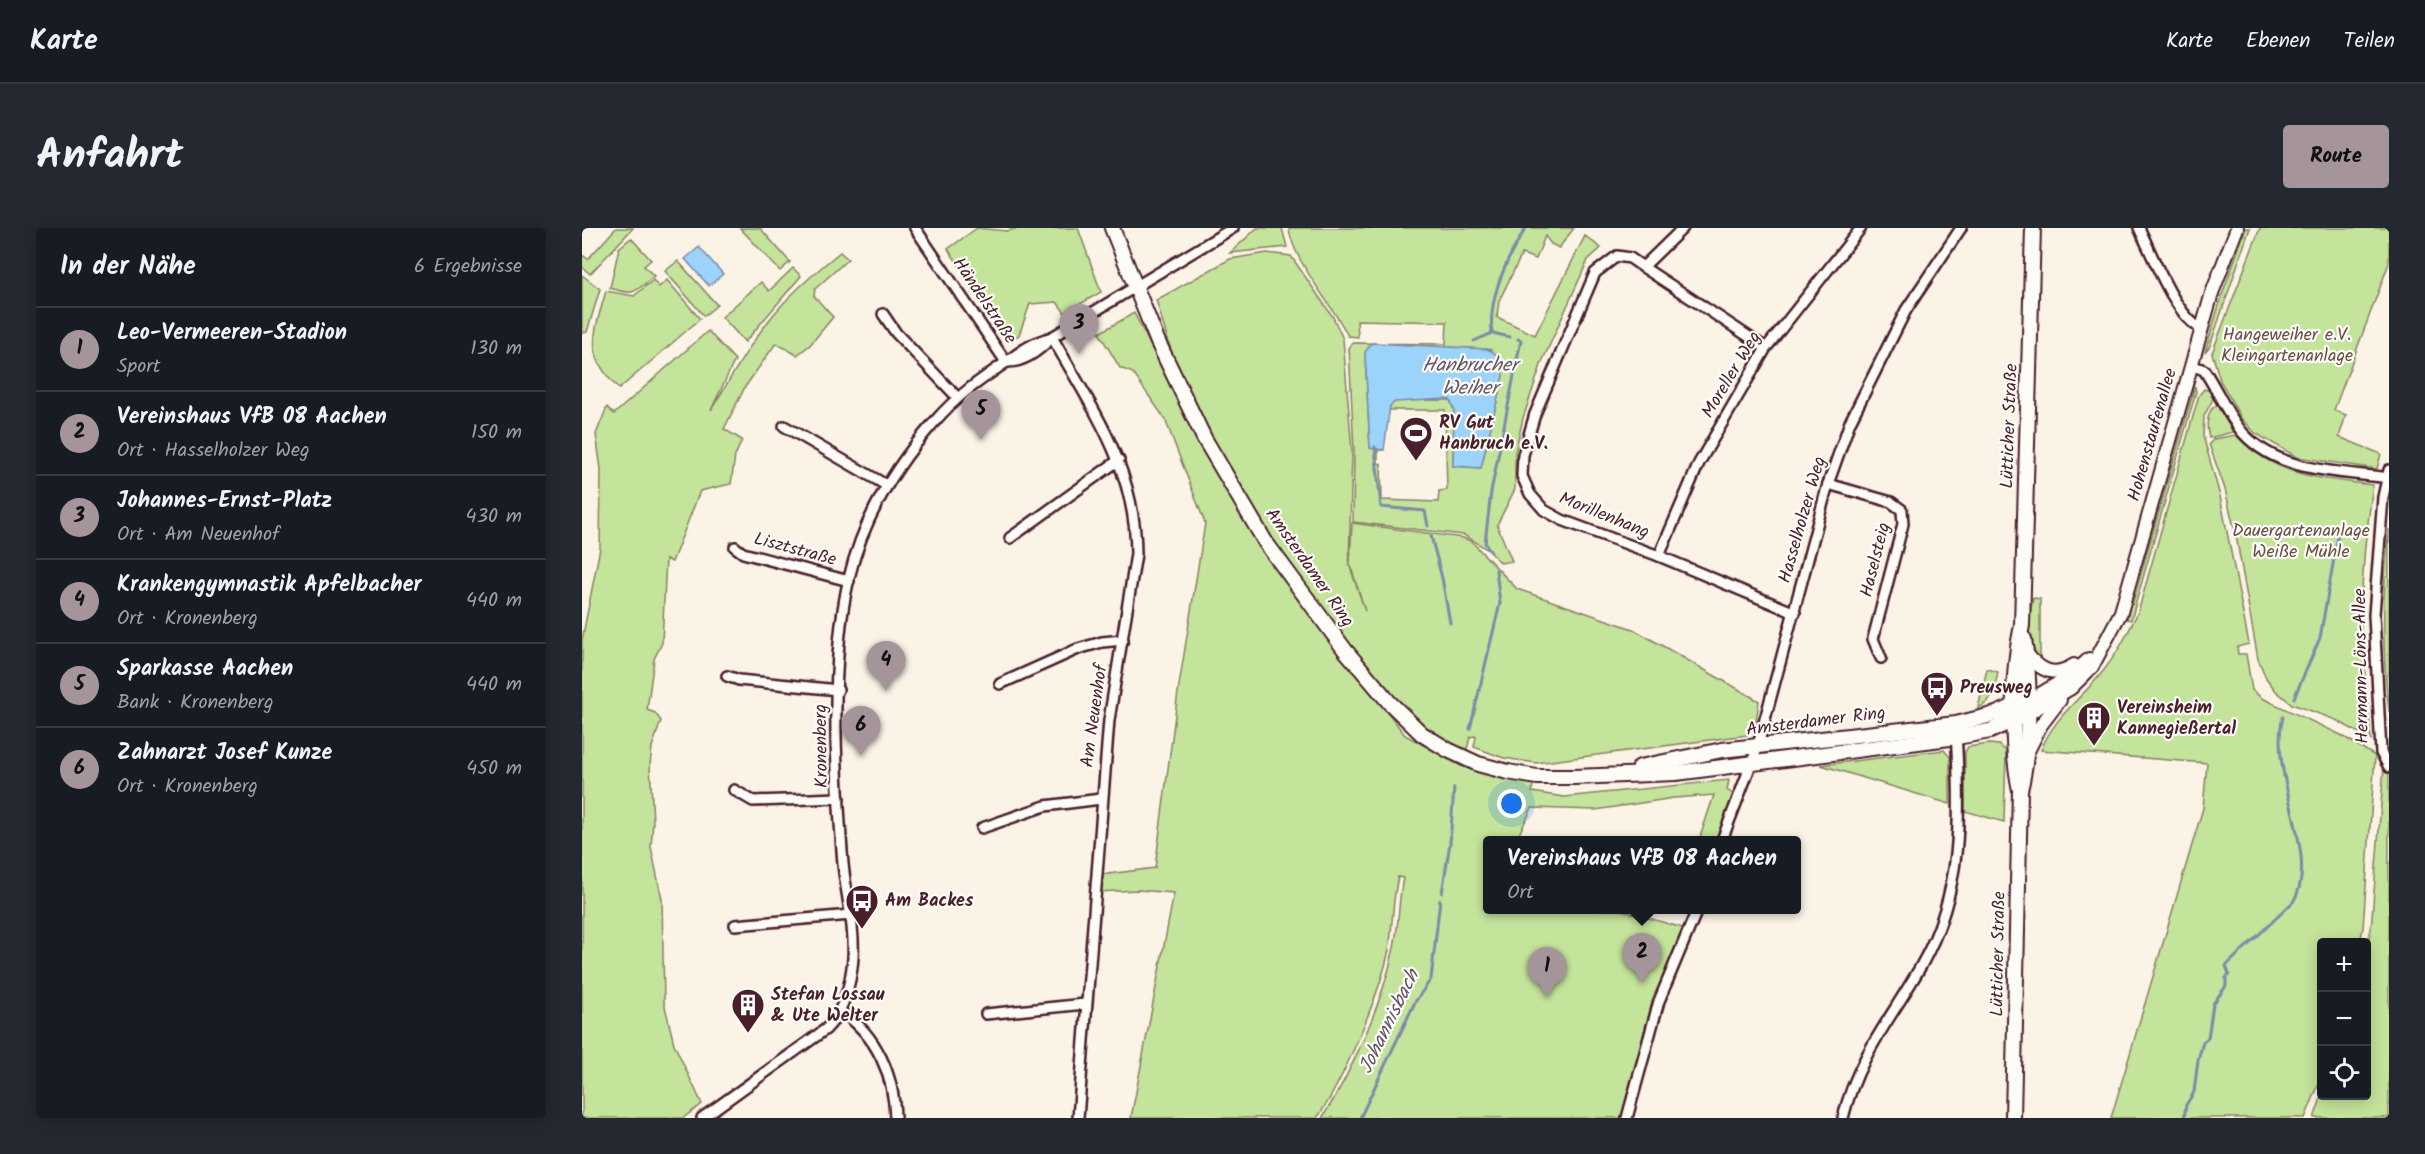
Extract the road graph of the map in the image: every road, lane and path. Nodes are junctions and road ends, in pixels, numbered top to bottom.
1 (915, 228) edge
2 (1112, 228) edge
3 (1233, 228) edge
4 (1683, 228) edge
5 (1861, 228) edge
6 (1961, 228) edge
7 (2032, 228) edge
8 (2139, 228) edge
9 (2236, 228) edge
10 (1643, 267) junction
11 (1136, 288) junction
12 (883, 314) dead end
13 (2202, 329) junction
14 (1052, 337) junction
15 (1766, 348) junction
16 (1006, 362) junction
17 (2191, 365) junction
18 (957, 397) junction
19 (784, 426) dead end
20 (1119, 460) junction
21 (2388, 475) edge
22 (1828, 484) junction
23 (886, 485) junction
24 (1010, 538) dead end
25 (735, 547) dead end
26 (1659, 556) junction
27 (849, 581) junction
28 (1795, 613) junction
29 (2022, 625) junction
30 (1123, 640) junction
31 (2098, 651) junction
32 (2026, 653) junction
33 (1881, 658) dead end
34 (727, 676) dead end
35 (1000, 684) dead end
36 (2071, 688) junction
37 (838, 690) junction
38 (2021, 710) junction
39 (1956, 731) junction
40 (1757, 748) junction
41 (2026, 754) junction
42 (1751, 763) junction
43 (2389, 768) edge
44 (1607, 775) junction
45 (734, 790) dead end
46 (2020, 790) junction
47 (839, 798) junction
48 (1101, 799) junction
49 (982, 828) dead end
50 (1724, 836) edge
51 (1695, 914) edge
52 (850, 915) junction
53 (735, 925) dead end
54 (1085, 1004) junction
55 (840, 1011) junction
56 (986, 1014) dead end
57 (702, 1118) edge
58 (895, 1118) edge
59 (1078, 1118) edge
60 (1627, 1118) edge
61 (1843, 1118) edge
62 (2013, 1118) edge

1 - 16 street, Händelstraße
2 - 11 main road, Amsterdamer Ring
3 - 11 street, Kronenberg
4 - 10 street
5 - 15 street, Moreller Weg
6 - 22 street, Hasselholzer Weg
7 - 29 main road, Lütticher Straße
8 - 13 street
9 - 13 main road, Hohenstaufenallee
10 - 15 street
10 - 26 street, Morillenhang
11 - 14 street, Kronenberg
11 - 44 main road, Amsterdamer Ring
12 - 18 street
13 - 17 main road, Hohenstaufenallee
14 - 16 street, Kronenberg
14 - 20 street, Am Neuenhof
15 - 26 street, Moreller Weg
16 - 18 street, Kronenberg
17 - 21 street
17 - 31 main road, Hohenstaufenallee
18 - 23 street, Kronenberg
19 - 23 street
20 - 24 street
20 - 30 street, Am Neuenhof
21 - 43 street, Hermann-Löns-Allee
22 - 28 street, Hasselholzer Weg
22 - 33 street, Haselsteig
23 - 27 street, Kronenberg
25 - 27 street, Lisztstraße
26 - 28 street, Morillenhang
27 - 37 street, Kronenberg
28 - 40 street, Hasselholzer Weg
29 - 32 main road, Lütticher Straße
29 - 38 main road, Lütticher Straße
30 - 35 street
30 - 48 street, Am Neuenhof
31 - 32 main road
31 - 36 main road, Hohenstaufenallee
31 - 38 main road, Hohenstaufenallee
32 - 38 main road, Lütticher Straße
34 - 37 street
36 - 38 main road, Hohenstaufenallee
36 - 41 main road
37 - 47 street, Kronenberg
38 - 39 main road, Amsterdamer Ring
38 - 41 main road, Lütticher Straße
38 - 46 main road, Lütticher Straße
39 - 40 main road, Amsterdamer Ring
39 - 42 main road, Amsterdamer Ring
39 - 61 street
40 - 42 street, Hasselholzer Weg
40 - 44 main road, Amsterdamer Ring
41 - 46 main road, Lütticher Straße
42 - 44 main road, Amsterdamer Ring
42 - 50 street, Hasselholzer Weg
45 - 47 street
46 - 62 main road, Lütticher Straße
47 - 52 street, Kronenberg
48 - 49 street
48 - 54 street, Am Neuenhof
51 - 60 street
52 - 53 street
52 - 55 street, Kronenberg
54 - 56 street
54 - 59 street, Am Neuenhof
55 - 57 street, Kronenberg
55 - 58 street

